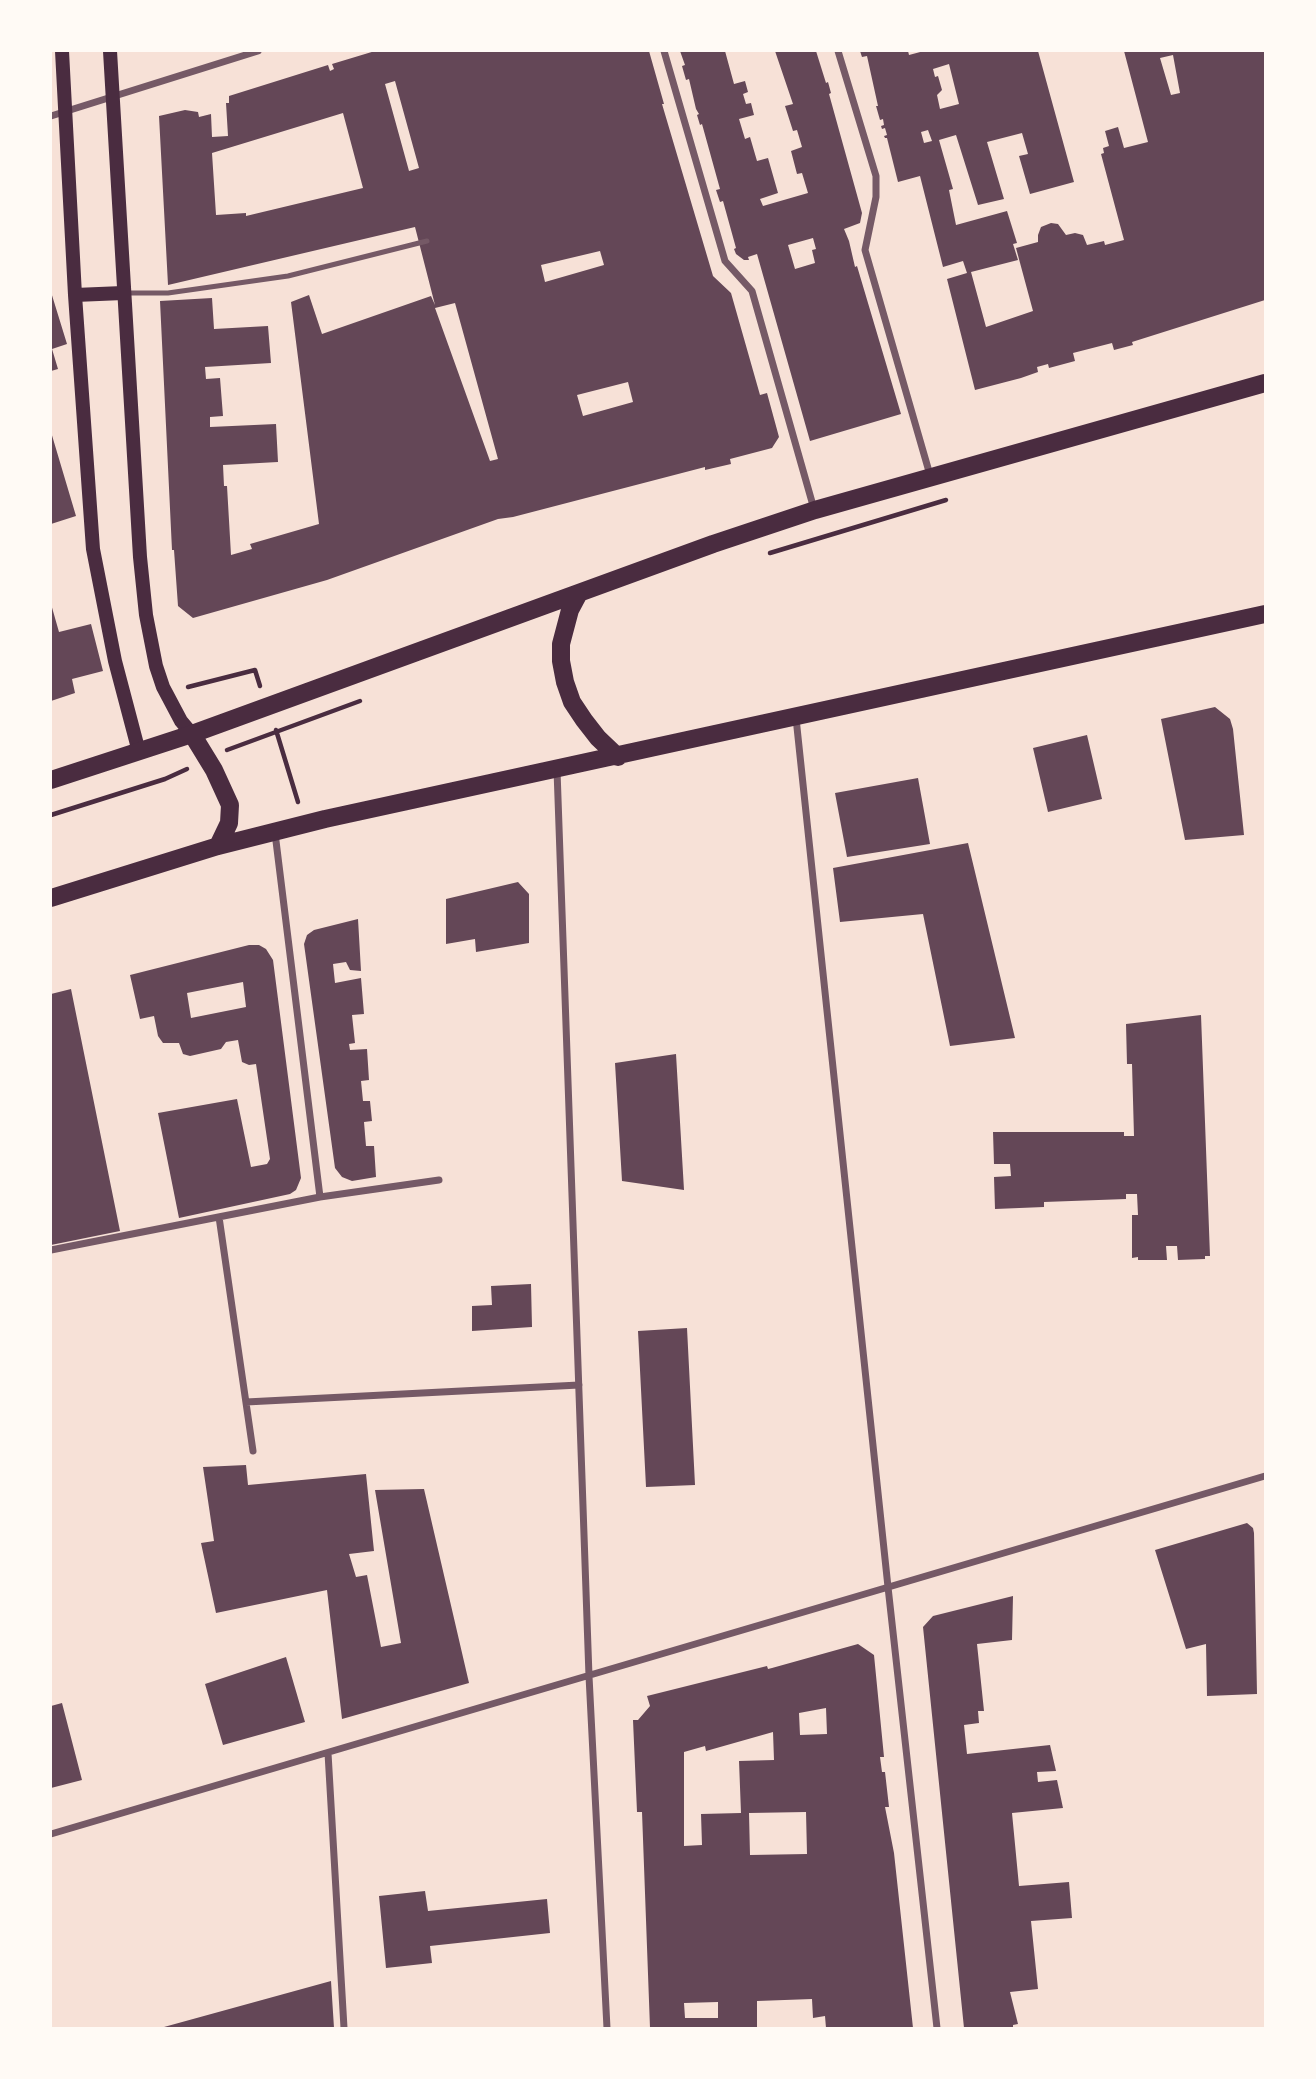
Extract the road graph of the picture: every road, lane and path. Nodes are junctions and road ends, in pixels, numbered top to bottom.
1 (62, 51) edge
2 (110, 51) edge
3 (258, 51) edge
4 (664, 51) edge
5 (838, 51) edge
6 (113, 97) junction
7 (66, 111) junction
8 (51, 116) edge
9 (427, 240) dead end
10 (123, 293) junction
11 (75, 295) junction
12 (1265, 383) edge
13 (930, 477) junction
14 (948, 500) dead end
15 (815, 510) junction
16 (763, 555) dead end
17 (578, 595) junction
18 (1265, 614) edge
19 (368, 698) dead end
20 (796, 718) junction
21 (192, 734) junction
22 (139, 752) junction
23 (618, 757) junction
24 (208, 760) junction
25 (557, 770) junction
26 (51, 780) edge
27 (51, 815) edge
28 (275, 831) junction
29 (218, 846) junction
30 (51, 898) edge
31 (439, 1180) dead end
32 (320, 1198) junction
33 (219, 1217) junction
34 (51, 1250) edge
35 (579, 1385) junction
36 (246, 1402) junction
37 (253, 1451) dead end
38 (1265, 1476) edge
39 (888, 1587) junction
40 (589, 1676) junction
41 (328, 1753) junction
42 (51, 1834) edge
43 (344, 2028) edge
44 (607, 2028) edge
45 (937, 2028) edge

1 - 7 main road
2 - 6 main road
3 - 6 street
4 - 15 street
5 - 13 street
6 - 7 street
6 - 10 main road
7 - 8 street
7 - 11 main road
9 - 10 lane
10 - 11 main road
10 - 21 main road
11 - 22 main road
12 - 13 main road
13 - 15 main road
14 - 16 path
15 - 17 main road
17 - 21 main road
17 - 23 main road
18 - 20 main road
19 - 24 path
20 - 23 main road
20 - 39 street
21 - 22 main road
21 - 24 main road
22 - 26 main road
23 - 25 main road
24 - 27 path
24 - 29 main road
25 - 28 main road
25 - 35 street
28 - 29 main road
28 - 32 street
29 - 30 main road
31 - 32 street
32 - 33 street
33 - 34 street
33 - 36 street
35 - 36 street
35 - 40 street
36 - 37 street
38 - 39 street
39 - 40 street
39 - 45 street
40 - 41 street
40 - 44 street
41 - 42 street
41 - 43 street

